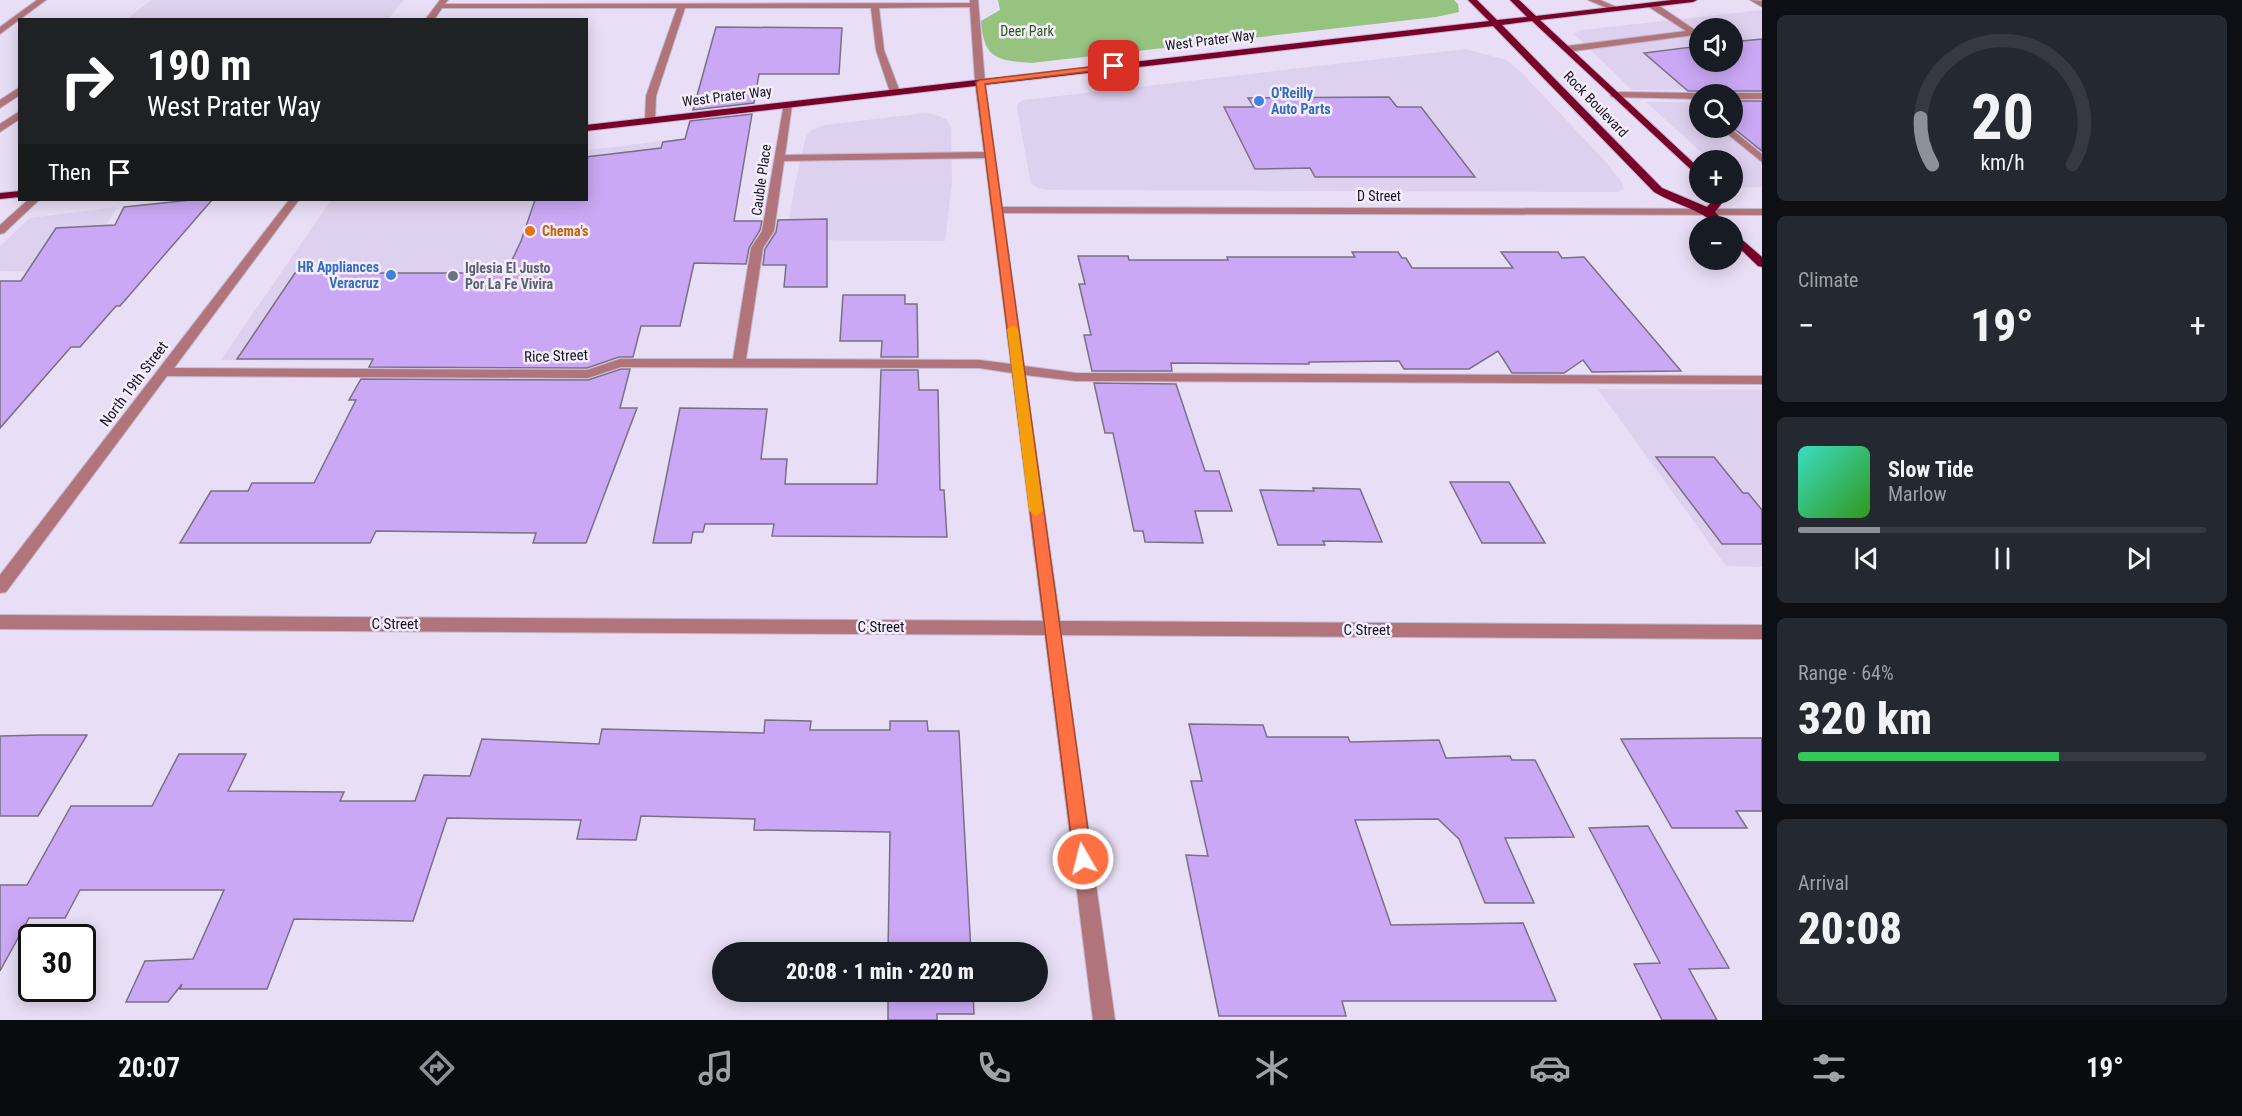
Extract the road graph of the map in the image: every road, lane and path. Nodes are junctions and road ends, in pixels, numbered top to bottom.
1 (42, 0) edge
2 (1472, 0) edge
3 (1515, 0) edge
4 (1592, 0) edge
5 (1693, 0) edge
6 (1754, 0) edge
7 (974, 2) edge
8 (442, 3) edge
9 (875, 5) junction
10 (1653, 5) junction
11 (1762, 5) edge
12 (682, 6) junction
13 (1617, 9) junction
14 (0, 17) edge
15 (19, 17) junction
16 (431, 18) edge
17 (1534, 18) junction
18 (1494, 22) junction
19 (0, 31) edge
20 (1567, 49) junction
21 (980, 82) junction
22 (18, 92) edge
23 (895, 92) junction
24 (1616, 95) junction
25 (1688, 96) edge
26 (1743, 96) edge
27 (1762, 96) edge
28 (0, 105) edge
29 (787, 105) junction
30 (18, 116) edge
31 (650, 121) junction
32 (588, 128) edge
33 (0, 129) edge
34 (1737, 138) edge
35 (990, 155) junction
36 (779, 158) junction
37 (1762, 159) edge
38 (1689, 165) edge
39 (18, 194) edge
40 (0, 196) edge
41 (33, 201) edge
42 (293, 201) edge
43 (1716, 204) edge
44 (997, 210) junction
45 (1709, 212) junction
46 (1762, 212) edge
47 (1713, 216) edge
48 (0, 231) edge
49 (1743, 245) edge
50 (1762, 264) edge
51 (739, 363) junction
52 (1018, 369) junction
53 (164, 372) junction
54 (1762, 380) edge
55 (0, 587) edge
56 (0, 622) edge
57 (1051, 629) junction
58 (1762, 632) edge
59 (1104, 1020) edge

1 - 15 street
2 - 18 main road, Rock Boulevard
3 - 17 main road, Rock Boulevard
4 - 13 street
5 - 10 main road, West Prater Way
6 - 11 street
7 - 9 street
7 - 21 street
8 - 12 street
8 - 16 street
9 - 12 street
9 - 23 street
10 - 13 main road, West Prater Way
10 - 20 street
12 - 31 street
13 - 17 main road, West Prater Way
14 - 15 street
15 - 19 street
17 - 18 main road, West Prater Way
17 - 20 main road, Rock Boulevard
18 - 21 main road, West Prater Way
18 - 45 main road, Rock Boulevard
20 - 24 main road, Rock Boulevard
21 - 23 main road, West Prater Way
21 - 35 street
22 - 28 street
23 - 29 main road, West Prater Way
24 - 25 street
24 - 38 main road, Rock Boulevard
26 - 27 street
29 - 31 main road, West Prater Way
29 - 36 street, Cauble Place
30 - 33 street
31 - 32 main road, West Prater Way
34 - 37 street
35 - 36 street
35 - 44 street
36 - 51 street, Cauble Place
39 - 40 main road
41 - 48 street
42 - 53 street, North 19th Street
43 - 45 main road
44 - 45 street, D Street
44 - 52 street
45 - 46 street, D Street
45 - 47 main road, Rock Boulevard
49 - 50 main road
51 - 52 street, Rice Street
51 - 53 street, Rice Street
52 - 54 street, Rice Street
52 - 57 street
53 - 55 street, North 19th Street
56 - 57 street, C Street
57 - 58 street, C Street
57 - 59 street

